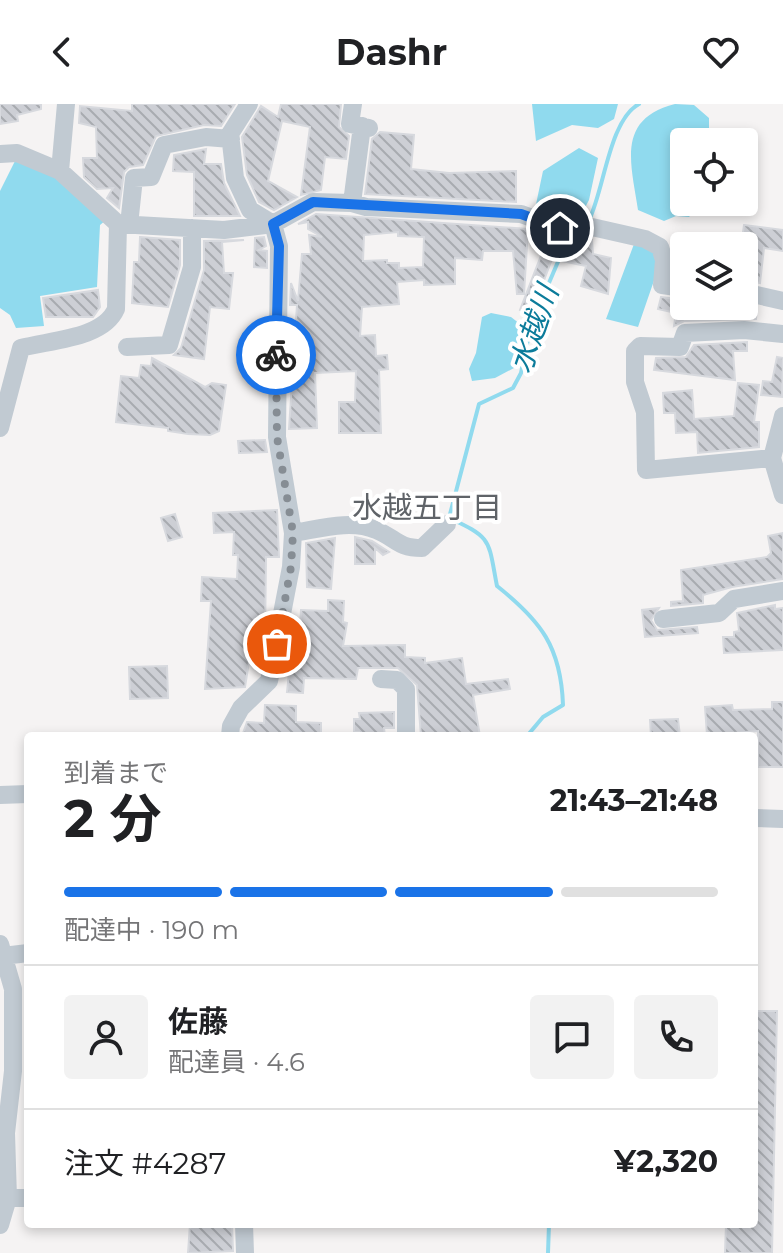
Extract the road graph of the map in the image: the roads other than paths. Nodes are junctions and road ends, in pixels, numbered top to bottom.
1 (66, 104) edge
2 (249, 104) edge
3 (353, 104) edge
4 (231, 139) junction
5 (0, 154) edge
6 (60, 171) junction
7 (352, 203) junction
8 (123, 224) junction
9 (273, 224) junction
10 (192, 228) junction
11 (670, 286) edge
12 (775, 298) edge
13 (760, 331) junction
14 (783, 334) edge
15 (127, 347) dead end
16 (783, 416) edge
17 (0, 428) edge
18 (772, 458) junction
19 (783, 495) edge
20 (447, 524) dead end
21 (293, 533) junction
22 (783, 591) edge
23 (663, 619) dead end
24 (381, 679) dead end
25 (230, 732) edge
26 (406, 732) edge
27 (24, 794) edge
28 (0, 795) edge
29 (758, 818) edge
30 (783, 819) edge
31 (24, 953) edge
32 (2, 956) edge
33 (8, 1198) junction
34 (24, 1198) edge
35 (0, 1225) edge
36 (244, 1228) edge
37 (245, 1253) edge

1 - 6 street
2 - 4 street
3 - 7 street
4 - 8 street
4 - 9 street
5 - 6 street
6 - 8 street
7 - 9 street
7 - 11 street
8 - 10 street
8 - 17 street
9 - 10 street
9 - 21 street
10 - 15 street
12 - 13 street
13 - 14 street
13 - 18 street
16 - 18 street
18 - 19 street
20 - 21 street
21 - 25 street
22 - 23 street
24 - 26 street
27 - 28 street
29 - 30 street
31 - 32 street
32 - 33 street
33 - 34 street
33 - 35 street
36 - 37 street

